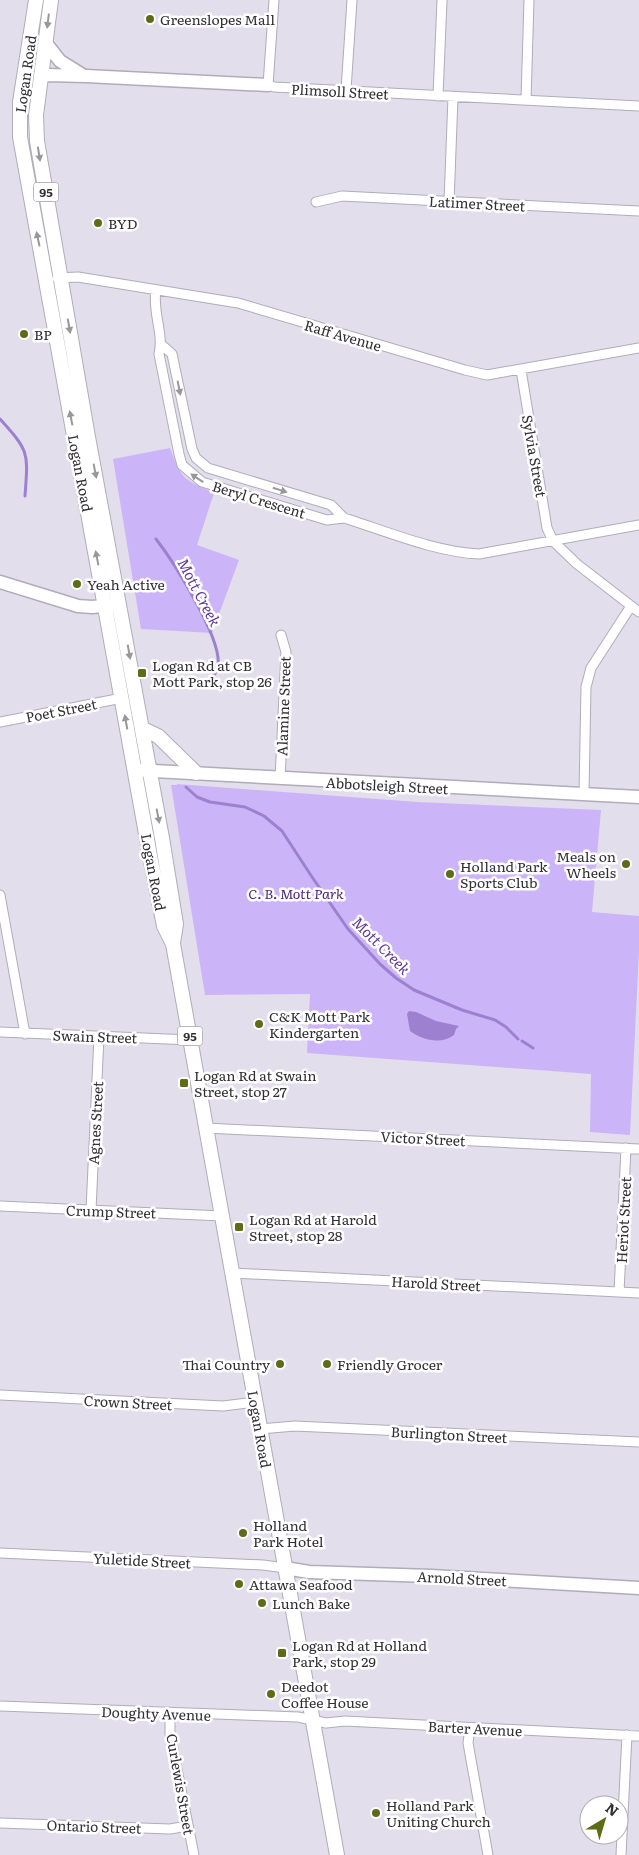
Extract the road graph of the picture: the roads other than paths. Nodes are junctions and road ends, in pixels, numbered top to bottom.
1 (51, 0) edge
2 (274, 0) edge
3 (352, 0) edge
4 (442, 0) edge
5 (530, 0) edge
6 (33, 3) edge
7 (45, 42) junction
8 (41, 76) junction
9 (86, 76) junction
10 (268, 85) junction
11 (346, 90) junction
12 (438, 96) junction
13 (453, 97) junction
14 (526, 100) junction
15 (639, 106) edge
16 (19, 122) junction
17 (316, 202) dead end
18 (449, 202) junction
19 (639, 211) edge
20 (61, 278) junction
21 (46, 280) junction
22 (156, 290) junction
23 (162, 345) junction
24 (639, 348) edge
25 (521, 370) junction
26 (344, 518) junction
27 (639, 525) edge
28 (552, 542) junction
29 (0, 582) edge
30 (120, 604) junction
31 (106, 606) junction
32 (631, 606) junction
33 (639, 612) edge
34 (281, 635) dead end
35 (122, 698) junction
36 (0, 722) edge
37 (142, 729) junction
38 (135, 770) junction
39 (150, 771) junction
40 (196, 773) junction
41 (280, 779) junction
42 (584, 794) junction
43 (639, 798) edge
44 (0, 895) edge
45 (173, 944) junction
46 (0, 1032) edge
47 (25, 1034) junction
48 (99, 1036) junction
49 (191, 1040) junction
50 (206, 1128) junction
51 (626, 1148) junction
52 (639, 1148) edge
53 (0, 1206) edge
54 (91, 1210) junction
55 (222, 1216) junction
56 (233, 1273) junction
57 (619, 1292) junction
58 (639, 1293) edge
59 (0, 1395) edge
60 (256, 1402) junction
61 (260, 1429) junction
62 (639, 1442) edge
63 (0, 1553) edge
64 (284, 1568) junction
65 (639, 1588) edge
66 (0, 1706) edge
67 (170, 1714) junction
68 (312, 1720) junction
69 (470, 1728) junction
70 (627, 1735) junction
71 (639, 1736) edge
72 (0, 1822) edge
73 (188, 1826) junction
74 (194, 1855) edge
75 (337, 1855) edge
76 (488, 1855) edge
77 (621, 1855) edge

1 -> 7 main road, Logan Road / 95
2 - 10 street
3 - 11 street
4 - 12 street
5 - 14 street
6 - 16 main road, Logan Road / 95
7 - 8 main road, Logan Road / 95
7 - 9 street
8 - 9 street, Plimsoll Street
8 - 16 main road
8 -> 20 main road, Logan Road / 95
9 - 10 street, Plimsoll Street
10 - 11 street, Plimsoll Street
11 - 12 street, Plimsoll Street
12 - 13 street, Plimsoll Street
13 - 14 street, Plimsoll Street
13 - 18 street
14 - 15 street, Plimsoll Street
21 -> 16 main road, Logan Road / 95
17 - 18 street, Latimer Street
18 - 19 street, Latimer Street
20 - 21 street, Raff Avenue
20 - 22 street, Raff Avenue
20 -> 30 main road, Logan Road / 95
31 -> 21 main road, Logan Road / 95
22 - 23 street, Beryl Crescent
22 - 25 street, Raff Avenue
23 -> 26 street, Beryl Crescent
26 -> 23 street, Beryl Crescent
24 - 25 street, Raff Avenue
25 - 28 street, Sylvia Street
26 - 28 street, Beryl Crescent
27 - 28 street, Beryl Crescent
28 - 32 street
29 - 31 street
30 - 31 street
30 -> 37 main road, Logan Road / 95
31 - 35 main road, Logan Road / 95
32 - 33 street
32 - 42 street
34 - 41 street, Alamine Street
35 - 36 street, Poet Street
38 -> 35 main road, Logan Road / 95
37 - 39 main road, Logan Road / 95
37 - 40 main road
38 - 39 street, Abbotsleigh Street
38 - 45 main road, Logan Road / 95
39 - 40 street, Abbotsleigh Street
39 -> 45 main road, Logan Road / 95
40 - 41 street, Abbotsleigh Street
41 - 42 street, Abbotsleigh Street
42 - 43 street, Abbotsleigh Street
44 - 47 street
45 - 49 main road, Logan Road / 95
46 - 47 street, Swain Street
47 - 48 street, Swain Street
48 - 49 street, Swain Street
48 - 54 street, Agnes Street
49 - 50 main road, Logan Road / 95
50 - 51 street, Victor Street
50 - 55 main road, Logan Road / 95
51 - 52 street, Victor Street
51 - 57 street, Heriot Street
53 - 54 street, Crump Street
54 - 55 street, Crump Street
55 - 56 main road, Logan Road / 95
56 - 57 street, Harold Street
56 - 60 main road, Logan Road / 95
57 - 58 street, Harold Street
59 - 60 street, Crown Street
60 - 61 main road, Logan Road / 95
61 - 62 street, Burlington Street
61 - 64 main road, Logan Road / 95
63 - 64 street, Yuletide Street
64 - 65 street, Arnold Street
64 - 68 main road, Logan Road / 95
66 - 67 street, Doughty Avenue
67 - 68 street, Doughty Avenue
67 - 73 street, Curlewis Street
68 - 69 street, Barter Avenue
68 - 75 main road, Logan Road / 95
69 - 70 street, Barter Avenue
69 - 76 street
70 - 71 street, Barter Avenue
70 - 77 street
72 - 73 street, Ontario Street
73 - 74 street, Curlewis Street

